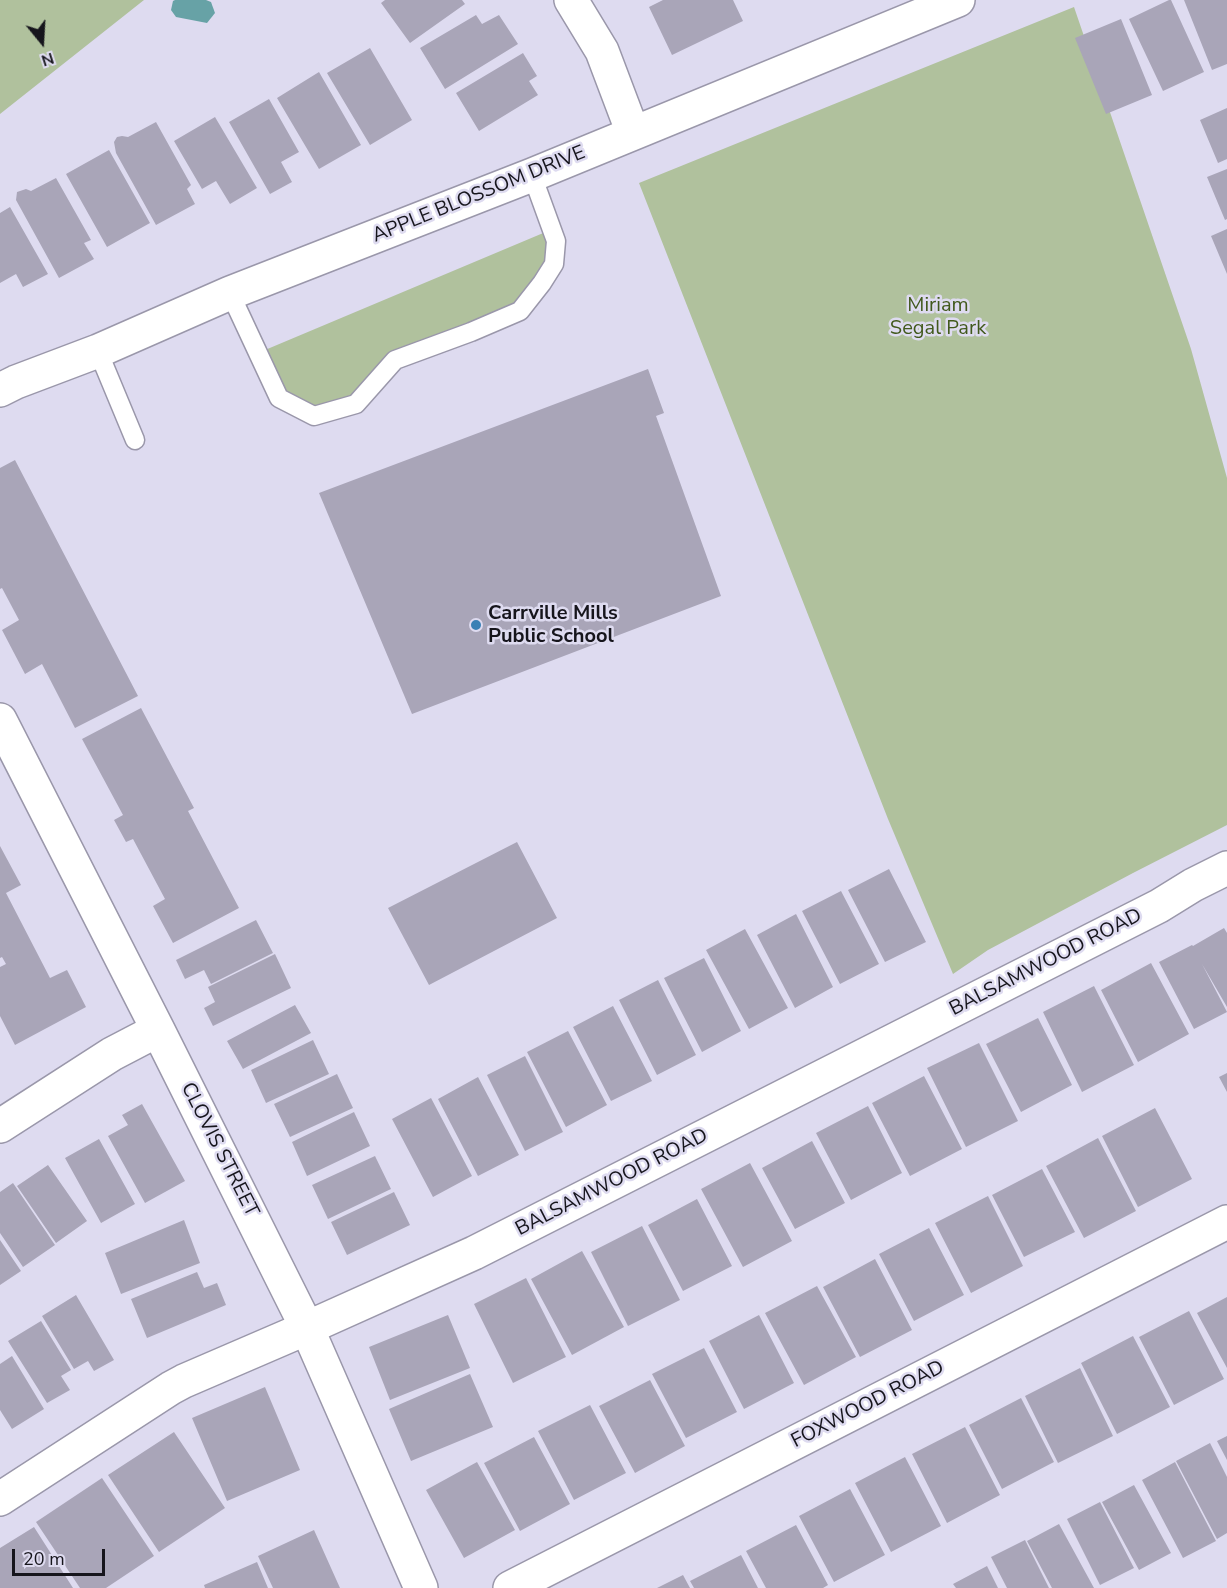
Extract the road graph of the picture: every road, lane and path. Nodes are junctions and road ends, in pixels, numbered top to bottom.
1 (571, 0) edge
2 (958, 0) edge
3 (633, 133) junction
4 (532, 175) junction
5 (230, 293) junction
6 (98, 351) junction
7 (0, 390) edge
8 (135, 440) dead end
9 (0, 720) edge
10 (8, 754) edge
11 (1227, 868) edge
12 (158, 1029) junction
13 (0, 1126) edge
14 (1227, 1222) edge
15 (307, 1328) junction
16 (0, 1499) edge
17 (421, 1588) edge
18 (510, 1588) edge

1 - 3 street
2 - 3 street, APPLE BLOSSOM DRIVE
3 - 4 street, APPLE BLOSSOM DRIVE
4 - 5 street, APPLE BLOSSOM DRIVE
4 - 5 lane
5 - 6 street, APPLE BLOSSOM DRIVE
6 - 7 street, APPLE BLOSSOM DRIVE
6 - 8 lane
9 - 10 street, CLOVIS STREET
10 - 12 street, CLOVIS STREET
11 - 15 street, BALSAMWOOD ROAD
12 - 13 street
12 - 15 street, CLOVIS STREET
14 - 18 street, FOXWOOD ROAD
15 - 16 street, BALSAMWOOD ROAD
15 - 17 street, CLOVIS STREET

